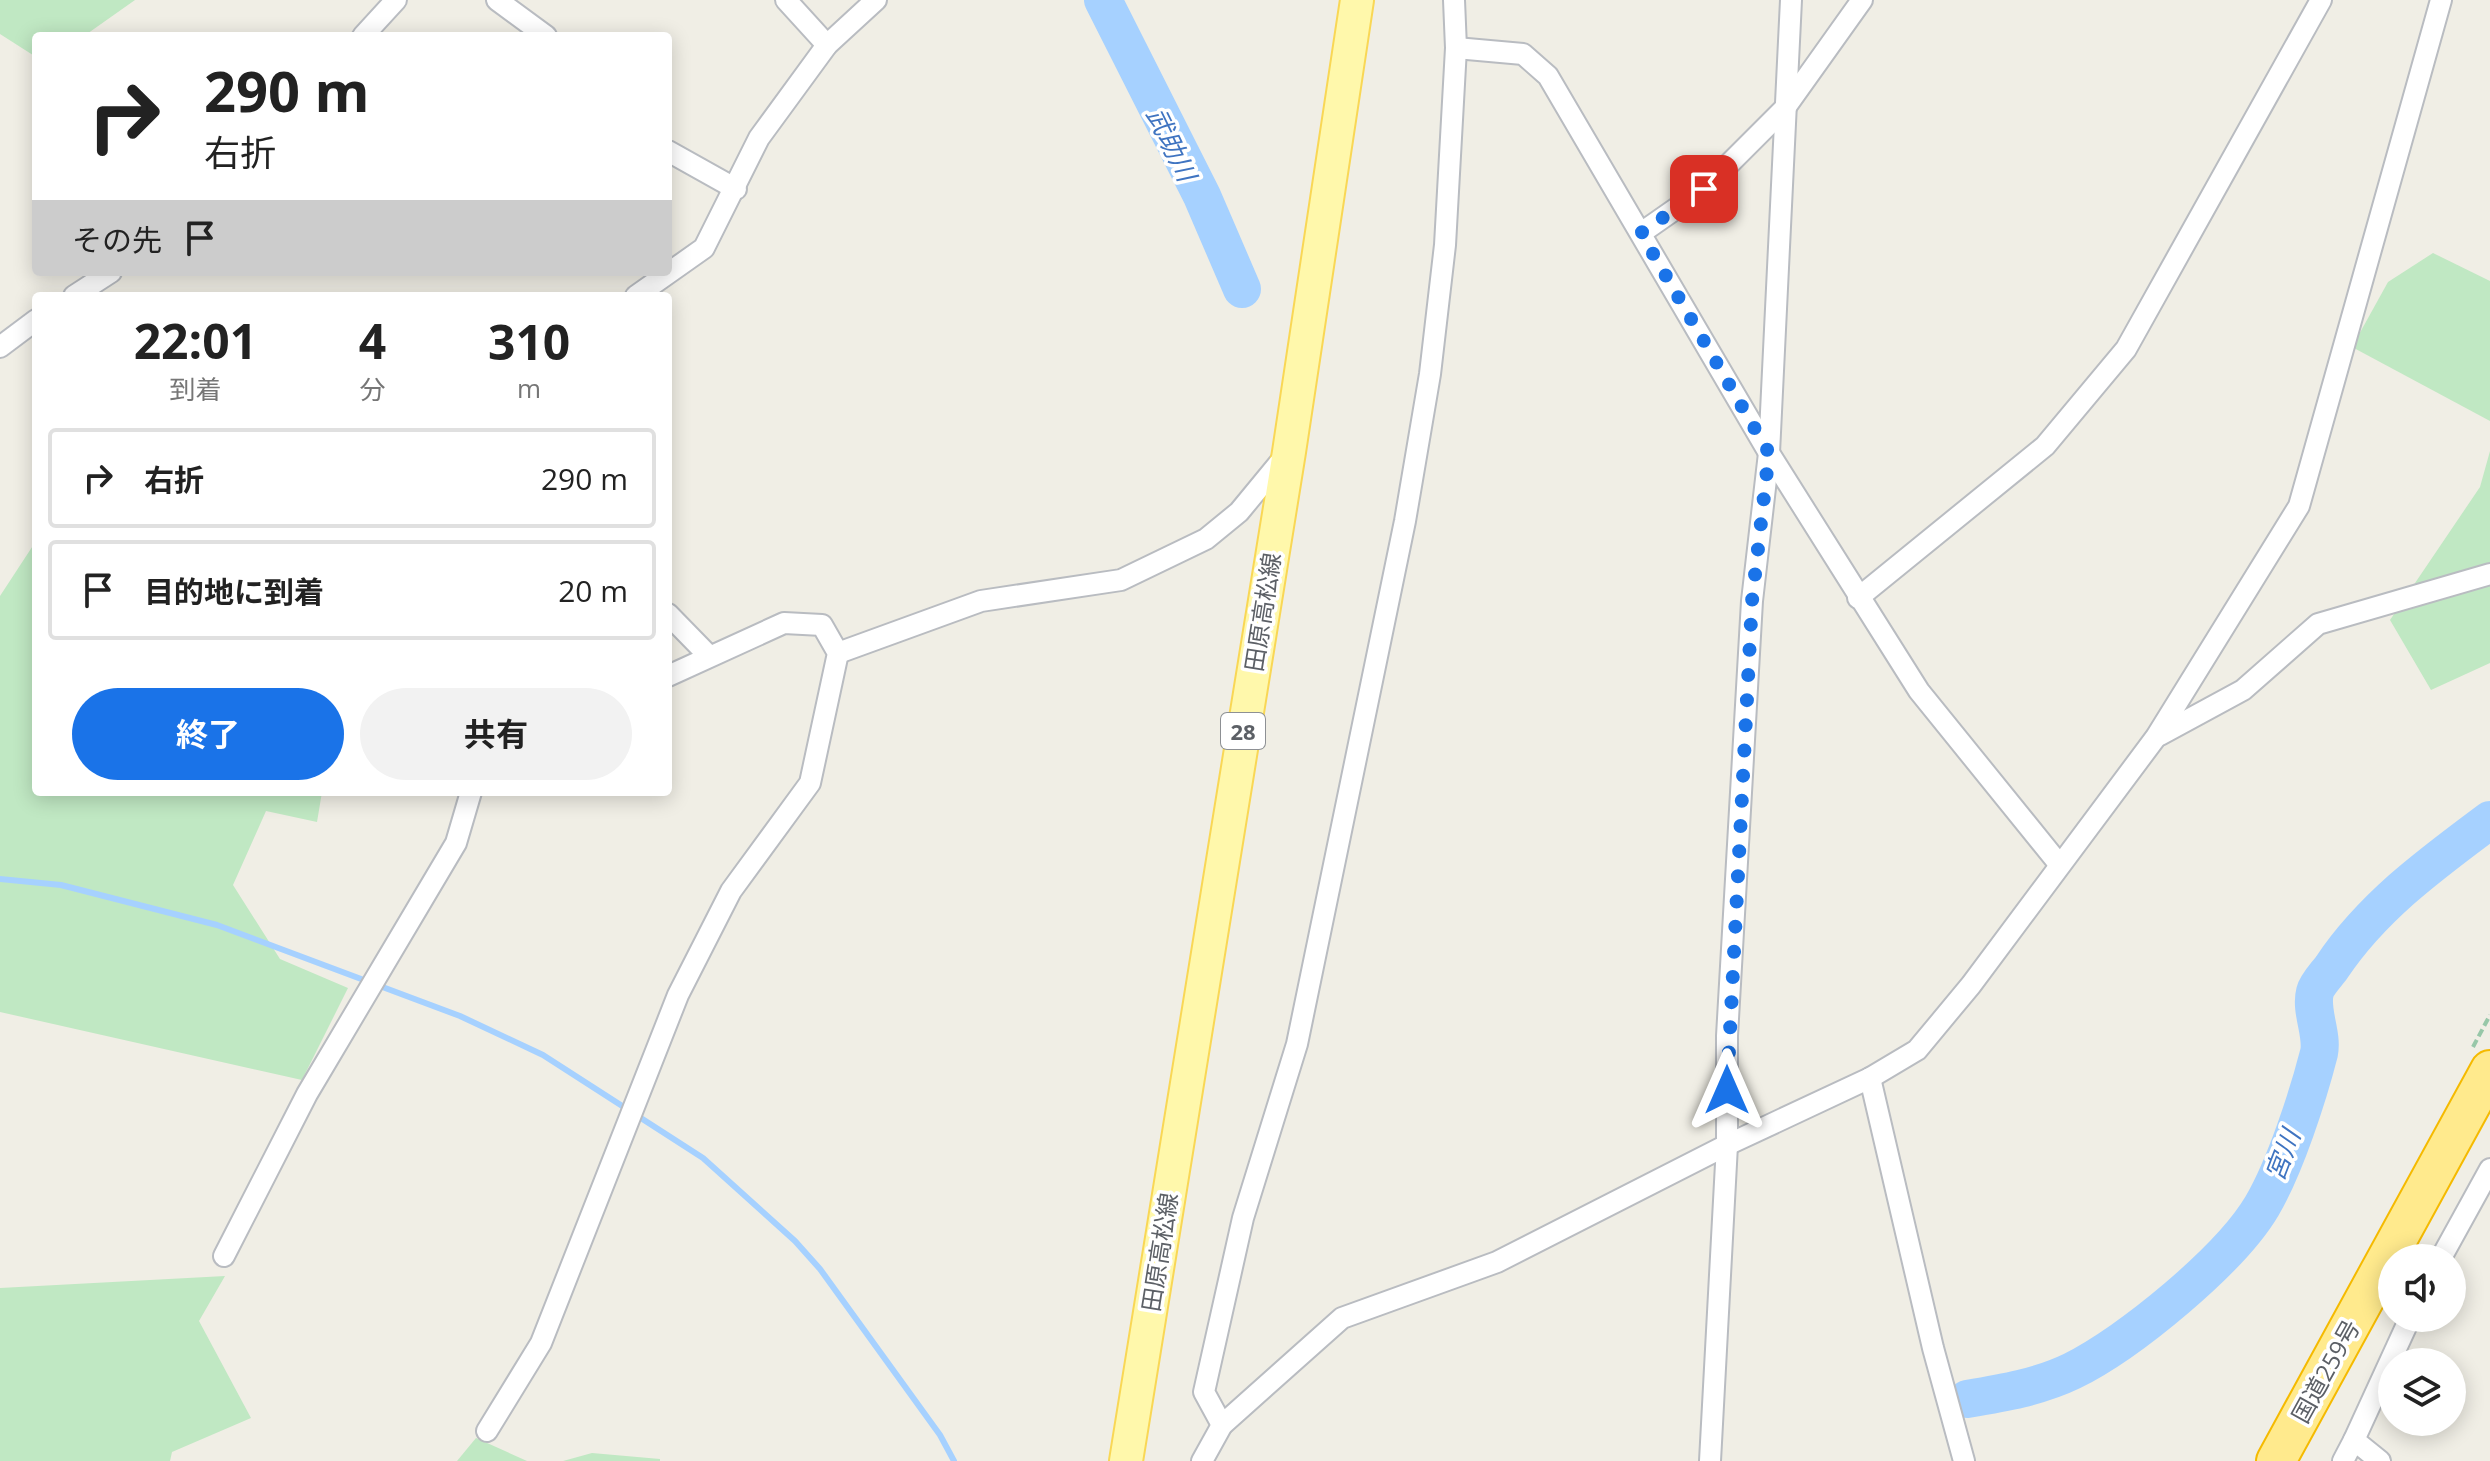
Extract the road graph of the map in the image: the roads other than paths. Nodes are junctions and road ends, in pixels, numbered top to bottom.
1 (396, 0) edge
2 (497, 0) edge
3 (786, 0) edge
4 (876, 0) edge
5 (1357, 0) edge
6 (1454, 0) edge
7 (1791, 0) edge
8 (1862, 0) edge
9 (2321, 0) edge
10 (2441, 0) edge
11 (367, 32) edge
12 (541, 32) edge
13 (827, 45) junction
14 (1456, 48) junction
15 (1785, 108) junction
16 (672, 153) edge
17 (736, 189) junction
18 (1641, 233) junction
19 (672, 271) edge
20 (105, 276) edge
21 (664, 276) edge
22 (80, 292) edge
23 (642, 292) edge
24 (32, 323) edge
25 (0, 347) edge
26 (1289, 452) junction
27 (1769, 453) junction
28 (2490, 574) edge
29 (1858, 598) junction
30 (672, 618) edge
31 (838, 653) junction
32 (708, 655) junction
33 (672, 674) edge
34 (2156, 737) junction
35 (470, 796) edge
36 (2059, 864) junction
37 (2490, 1070) edge
38 (1870, 1078) junction
39 (1727, 1145) junction
40 (2490, 1169) edge
41 (2449, 1244) edge
42 (224, 1256) dead end
43 (2404, 1332) edge
44 (1222, 1425) junction
45 (487, 1431) dead end
46 (2354, 1440) junction
47 (1126, 1461) edge
48 (1202, 1461) edge
49 (1710, 1461) edge
50 (1964, 1461) edge
51 (2276, 1461) edge
52 (2343, 1461) edge
53 (2380, 1461) edge

1 - 11 street
2 - 12 street
3 - 13 street
4 - 13 street
5 - 26 main road, 田原高松線 / 28
6 - 14 street
7 - 15 street
8 - 15 street
9 - 29 street
10 - 34 street
13 - 17 street
14 - 18 street
14 - 44 street
15 - 18 street
15 - 27 street
16 - 17 street
17 - 19 street
18 - 27 street
20 - 22 street
21 - 23 street
24 - 25 street
26 - 31 street
26 - 47 main road, 田原高松線 / 28
27 - 29 street
27 - 39 street
28 - 34 street
29 - 36 street
30 - 32 street
31 - 32 street
31 - 45 street
32 - 33 street
34 - 36 street
35 - 42 street
36 - 38 street
37 - 51 highway, 国道259号
38 - 39 street
38 - 50 street
39 - 44 street
39 - 49 street
40 - 41 street
43 - 46 street
44 - 48 street
46 - 52 street
46 - 53 street

